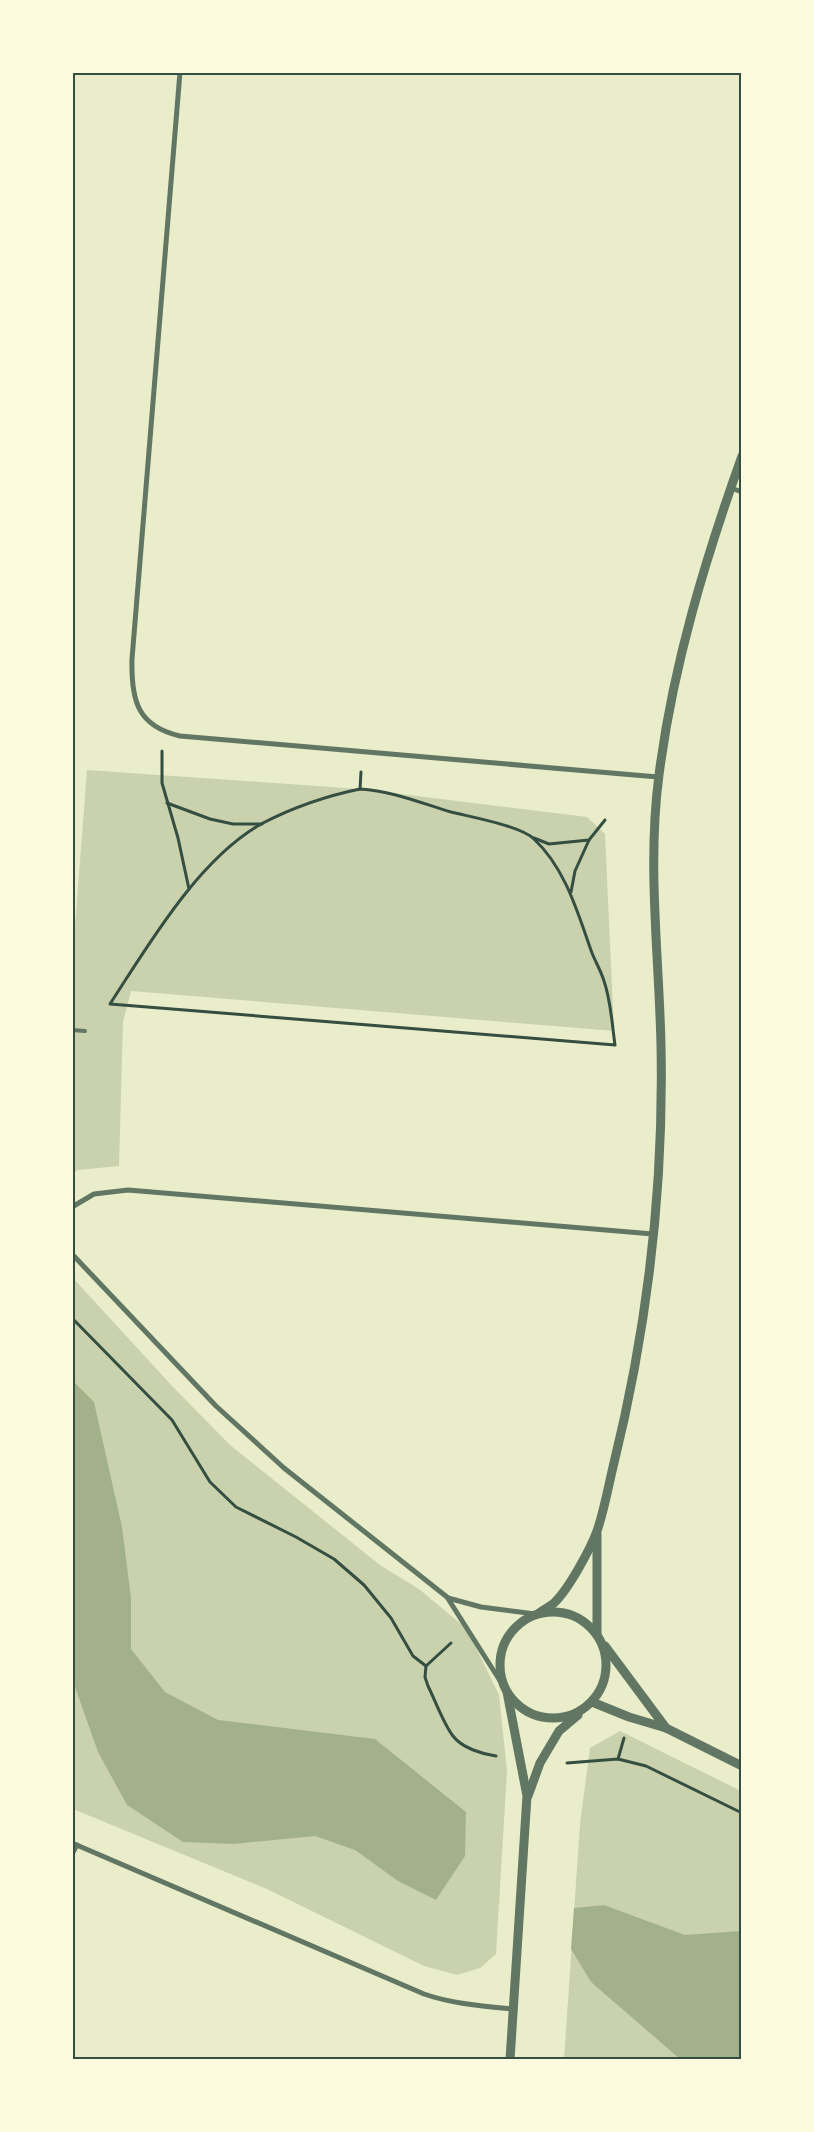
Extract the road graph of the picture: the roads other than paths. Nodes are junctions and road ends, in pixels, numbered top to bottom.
1 (180, 72) edge
2 (742, 456) edge
3 (731, 488) junction
4 (742, 492) edge
5 (658, 777) junction
6 (72, 1030) edge
7 (85, 1031) dead end
8 (72, 1206) edge
9 (653, 1234) junction
10 (72, 1254) edge
11 (597, 1531) junction
12 (447, 1597) junction
13 (537, 1613) junction
14 (597, 1634) junction
15 (602, 1642) junction
16 (506, 1689) junction
17 (589, 1704) junction
18 (666, 1728) junction
19 (742, 1766) edge
20 (527, 1796) junction
21 (75, 1844) edge
22 (72, 1854) edge
23 (512, 2008) junction
24 (510, 2060) edge

1 - 5 street
2 - 3 street
3 - 4 street
3 - 5 street
5 - 9 street
6 - 7 lane
8 - 9 street
9 - 11 street
10 - 12 street
11 - 13 street
11 - 14 street
12 - 13 street
12 - 16 street
13 - 14 street
13 - 16 street
14 - 15 street
15 - 17 street
15 - 18 street
16 - 17 street
16 - 20 street
17 - 18 street
17 - 20 street
18 - 19 street
20 - 23 street
21 - 22 street
21 - 23 street
23 - 24 street

